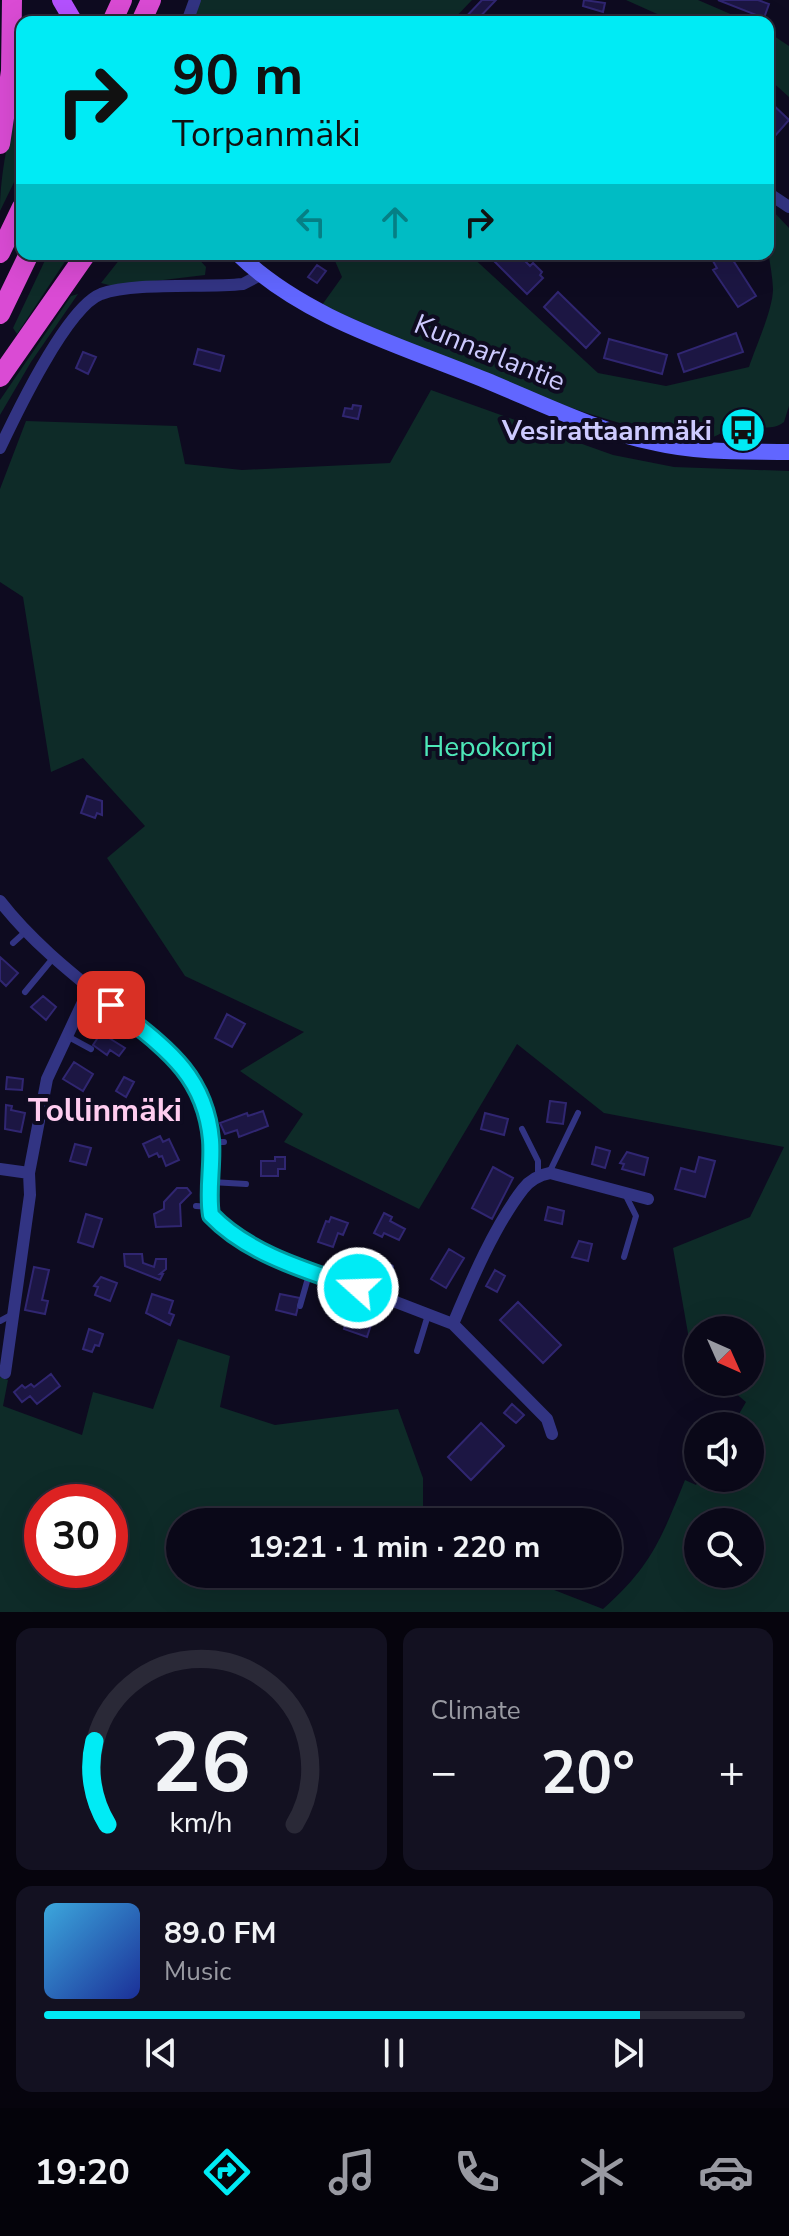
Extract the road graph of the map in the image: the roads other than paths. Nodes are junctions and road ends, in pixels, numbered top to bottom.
1 (12, 0) edge
2 (0, 144) edge
3 (16, 220) edge
4 (0, 253) edge
5 (26, 260) edge
6 (82, 260) edge
7 (244, 260) edge
8 (260, 275) junction
9 (0, 314) edge
10 (0, 377) edge
11 (0, 448) edge
12 (789, 452) edge
13 (0, 901) edge
14 (24, 933) junction
15 (13, 943) dead end
16 (54, 957) junction
17 (90, 987) junction
18 (25, 992) dead end
19 (67, 1036) junction
20 (91, 1049) dead end
21 (578, 1113) dead end
22 (522, 1129) dead end
23 (0, 1169) edge
24 (29, 1173) junction
25 (544, 1174) junction
26 (211, 1182) junction
27 (246, 1184) dead end
28 (625, 1192) junction
29 (648, 1199) dead end
30 (624, 1257) dead end
31 (391, 1267) dead end
32 (310, 1271) junction
33 (381, 1297) junction
34 (300, 1306) dead end
35 (13, 1314) junction
36 (428, 1315) junction
37 (0, 1321) edge
38 (453, 1324) junction
39 (417, 1351) dead end
40 (5, 1373) dead end
41 (552, 1434) dead end

1 - 2 highway
3 - 4 highway
5 - 9 highway
6 - 10 highway
7 - 8 main road, Kunnarlantie
8 - 11 street
8 - 12 main road, Kunnarlantie
13 - 14 street
14 - 15 lane
14 - 16 street
16 - 17 street
16 - 18 lane
17 - 19 street
17 - 26 street
19 - 20 lane
19 - 24 street
21 - 25 lane
22 - 25 lane
23 - 24 street
24 - 35 street
25 - 28 street
25 - 38 street
26 - 27 lane
26 - 32 street
28 - 29 street
28 - 30 lane
31 - 33 lane
32 - 33 street
32 - 34 lane
33 - 36 street
35 - 37 lane
35 - 40 street
36 - 38 street
36 - 39 lane
38 - 41 street

